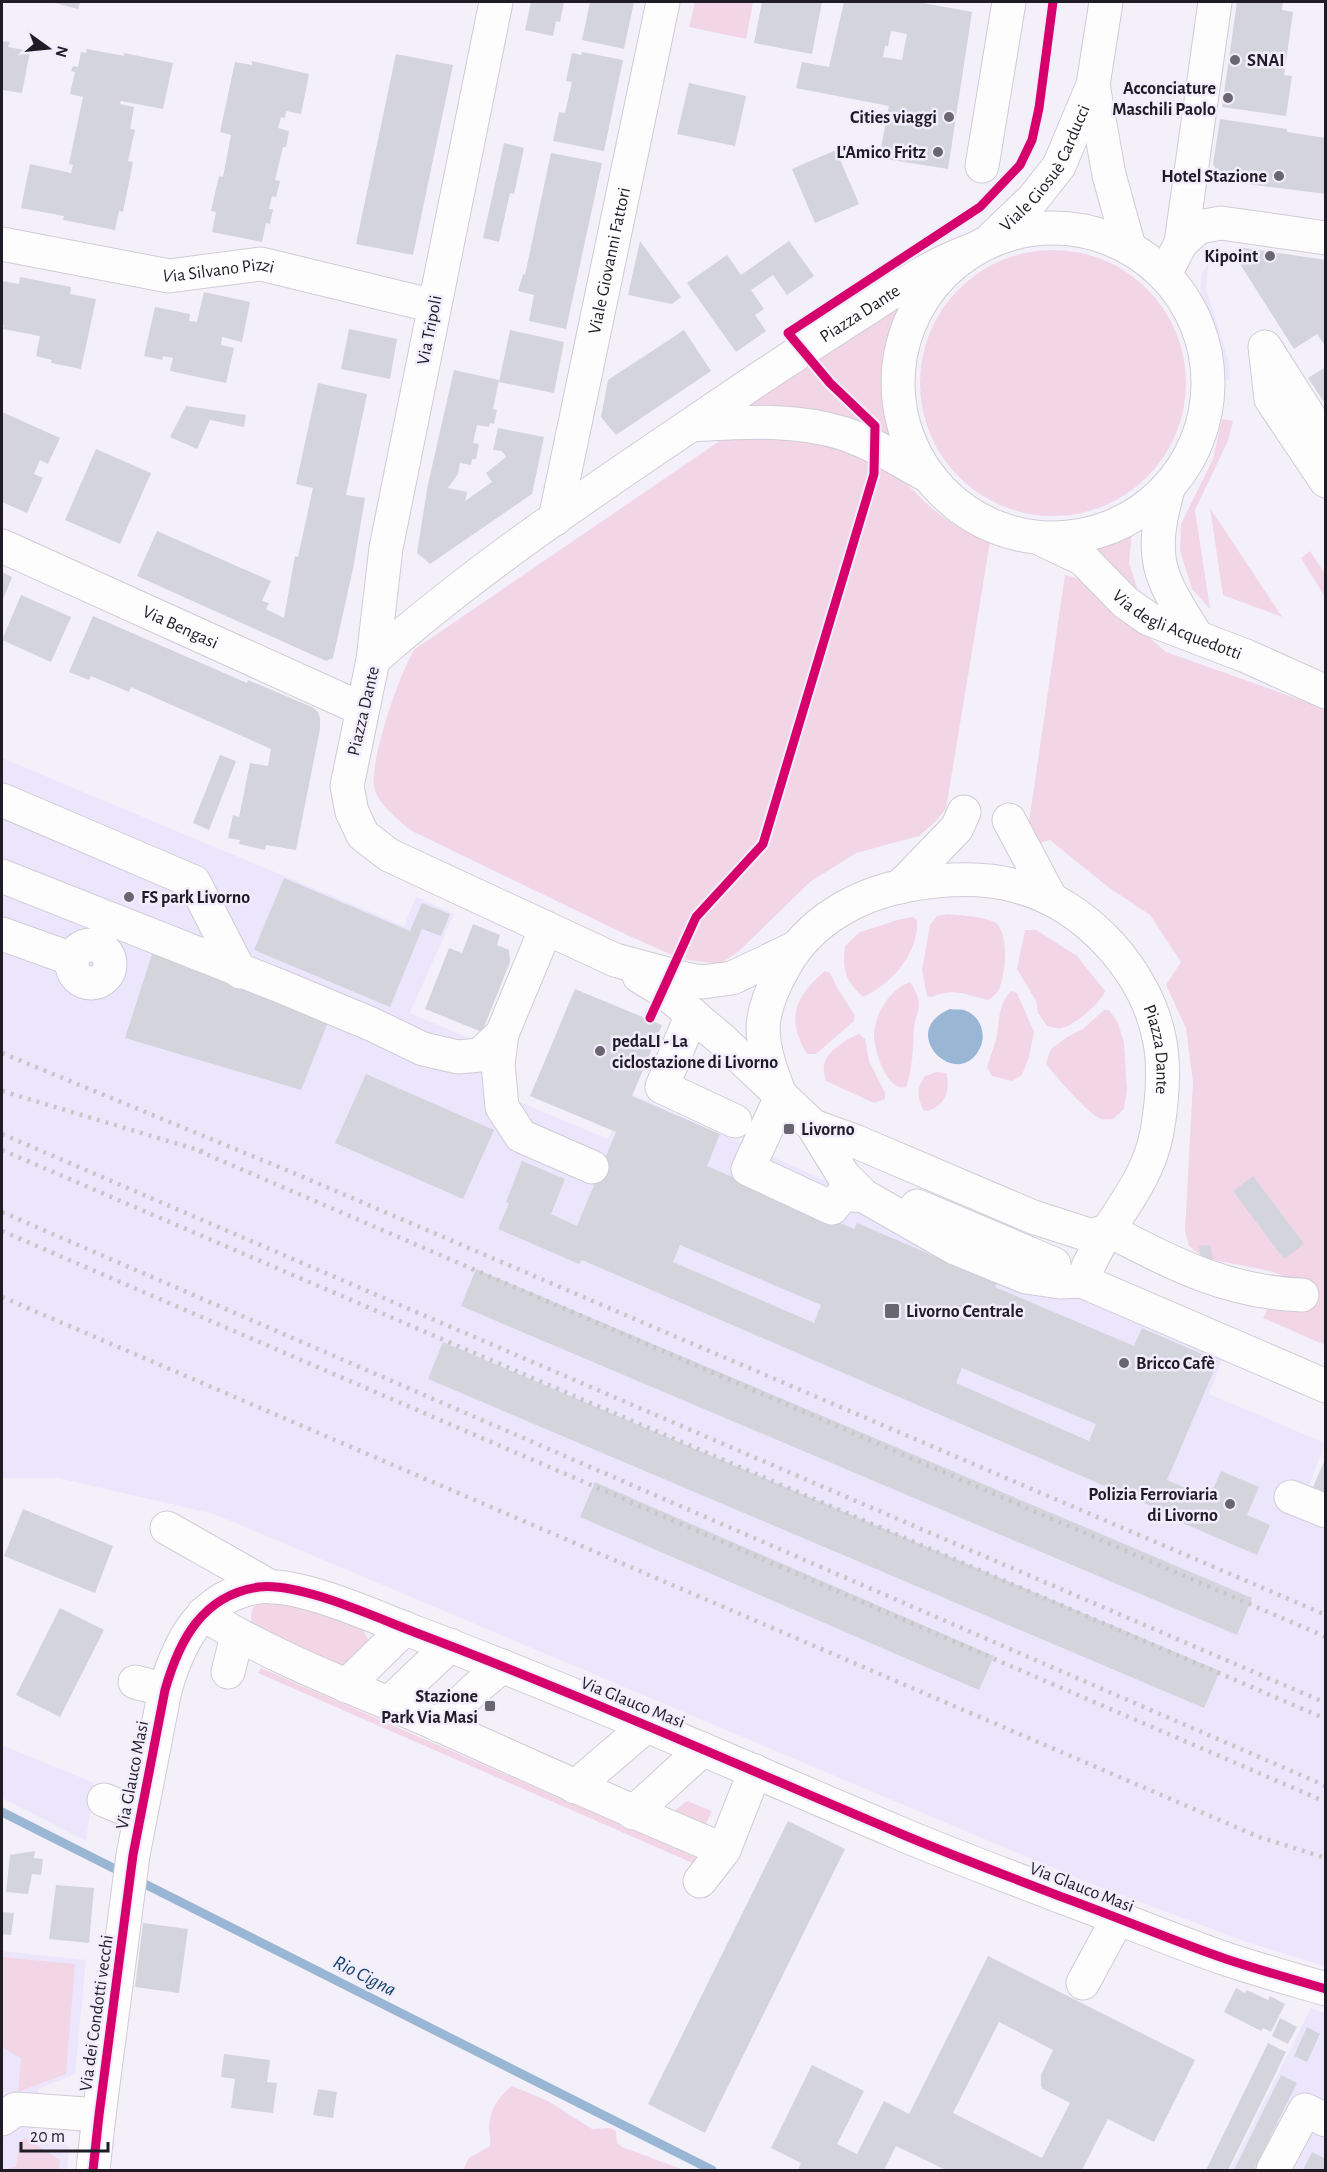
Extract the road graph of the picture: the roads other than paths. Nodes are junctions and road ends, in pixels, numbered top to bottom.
1 (496, 2) edge
2 (663, 2) edge
3 (1009, 2) edge
4 (1106, 2) edge
5 (1215, 2) edge
6 (1094, 85) junction
7 (982, 166) dead end
8 (1326, 238) edge
9 (1181, 243) junction
10 (2, 244) edge
11 (981, 245) junction
12 (1129, 247) junction
13 (1165, 274) junction
14 (434, 306) junction
15 (691, 425) junction
16 (1326, 444) edge
17 (928, 476) junction
18 (1326, 481) edge
19 (1168, 489) junction
20 (555, 519) junction
21 (1039, 539) junction
22 (2, 546) edge
23 (1197, 637) junction
24 (1246, 656) junction
25 (373, 660) junction
26 (1326, 674) edge
27 (1326, 692) edge
28 (362, 709) junction
29 (2, 800) edge
30 (964, 812) dead end
31 (1009, 820) dead end
32 (2, 876) edge
33 (900, 886) junction
34 (1051, 898) junction
35 (546, 928) junction
36 (2, 934) edge
37 (794, 949) junction
38 (72, 959) dead end
39 (615, 960) junction
40 (240, 972) junction
41 (692, 1014) junction
42 (502, 1034) junction
43 (780, 1097) junction
44 (735, 1121) dead end
45 (813, 1126) junction
46 (592, 1167) dead end
47 (854, 1186) junction
48 (1098, 1263) junction
49 (1302, 1295) dead end
50 (1326, 1386) edge
51 (1291, 1497) dead end
52 (1326, 1512) edge
53 (167, 1528) dead end
54 (270, 1587) junction
55 (203, 1614) junction
56 (405, 1628) junction
57 (237, 1636) junction
58 (450, 1646) junction
59 (502, 1666) junction
60 (228, 1672) dead end
61 (346, 1686) junction
62 (389, 1703) junction
63 (438, 1725) junction
64 (646, 1726) junction
65 (703, 1749) junction
66 (756, 1771) junction
67 (575, 1787) junction
68 (104, 1800) dead end
69 (633, 1813) junction
70 (140, 1815) junction
71 (724, 1850) junction
72 (700, 1881) dead end
73 (128, 1896) joint
74 (1118, 1918) junction
75 (1083, 1983) dead end
76 (1326, 1989) edge
77 (6, 2106) edge
78 (99, 2115) junction
79 (1326, 2120) edge
80 (93, 2170) edge
81 (1273, 2170) edge

1 - 14 street, Via Tripoli
2 - 20 street, Viale Giovanni Fattori
3 - 7 street
4 - 6 street, Viale Giosuè Carducci
5 - 9 street
6 - 11 street, Viale Giosuè Carducci
6 - 12 street, Viale Giosuè Carducci
8 - 9 street
9 - 13 street
10 - 14 street, Via Silvano Pizzi
11 - 12 street, Piazza Dante
11 - 15 street, Piazza Dante
11 - 17 street
12 - 13 street, Piazza Dante
13 - 19 street, Piazza Dante
14 - 25 street, Via Tripoli
15 - 17 street
15 - 20 street, Piazza Dante
16 - 18 street
17 - 21 street
19 - 21 street
19 - 23 street
20 - 25 street, Piazza Dante
21 - 23 street, Via degli Acquedotti
22 - 28 street, Via Bengasi
23 - 24 street, Via degli Acquedotti
24 - 26 street
24 - 27 street, Via degli Acquedotti
25 - 28 street, Piazza Dante
28 - 35 street, Piazza Dante
29 - 40 street
30 - 33 street, Piazza Dante
31 - 34 street, Piazza Dante
32 - 40 street
33 - 34 street, Piazza Dante
33 - 37 street, Piazza Dante
34 - 48 street, Piazza Dante
35 - 39 street, Piazza Dante
35 - 42 street
36 - 38 street
37 - 39 street, Piazza Dante
37 - 43 street, Piazza Dante
39 - 41 street, Piazza Dante
40 - 42 street
41 - 43 street, Piazza Dante
41 - 44 street
42 - 46 street
43 - 45 street, Piazza Dante
43 - 47 street
45 - 47 street, Piazza Dante
45 - 48 street, Piazza Dante
47 - 48 street, Piazza Dante
48 - 49 street
48 - 50 street, Piazza Dante
51 - 52 street
53 - 54 street
54 - 55 street, Via Glauco Masi
54 - 56 street, Via Glauco Masi
55 - 57 street
55 - 70 street, Via Glauco Masi
56 - 58 street, Via Glauco Masi
56 - 61 street
57 - 60 street
57 - 61 street
58 - 59 street, Via Glauco Masi
58 - 62 street
59 - 63 street
59 - 64 street, Via Glauco Masi
61 - 62 street
62 - 63 street
63 - 67 street
64 - 65 street, Via Glauco Masi
64 - 67 street
65 - 66 street, Via Glauco Masi
65 - 69 street
66 - 71 street
66 - 74 street, Via Glauco Masi
67 - 69 street
68 - 70 street
69 - 71 street
70 - 73 street, Via Glauco Masi
71 - 72 street
73 - 78 street, Via dei Condotti vecchi
74 - 75 street
74 - 76 street, Via Glauco Masi
77 - 78 street
78 - 80 street, Via dei Condotti vecchi
79 - 81 street

